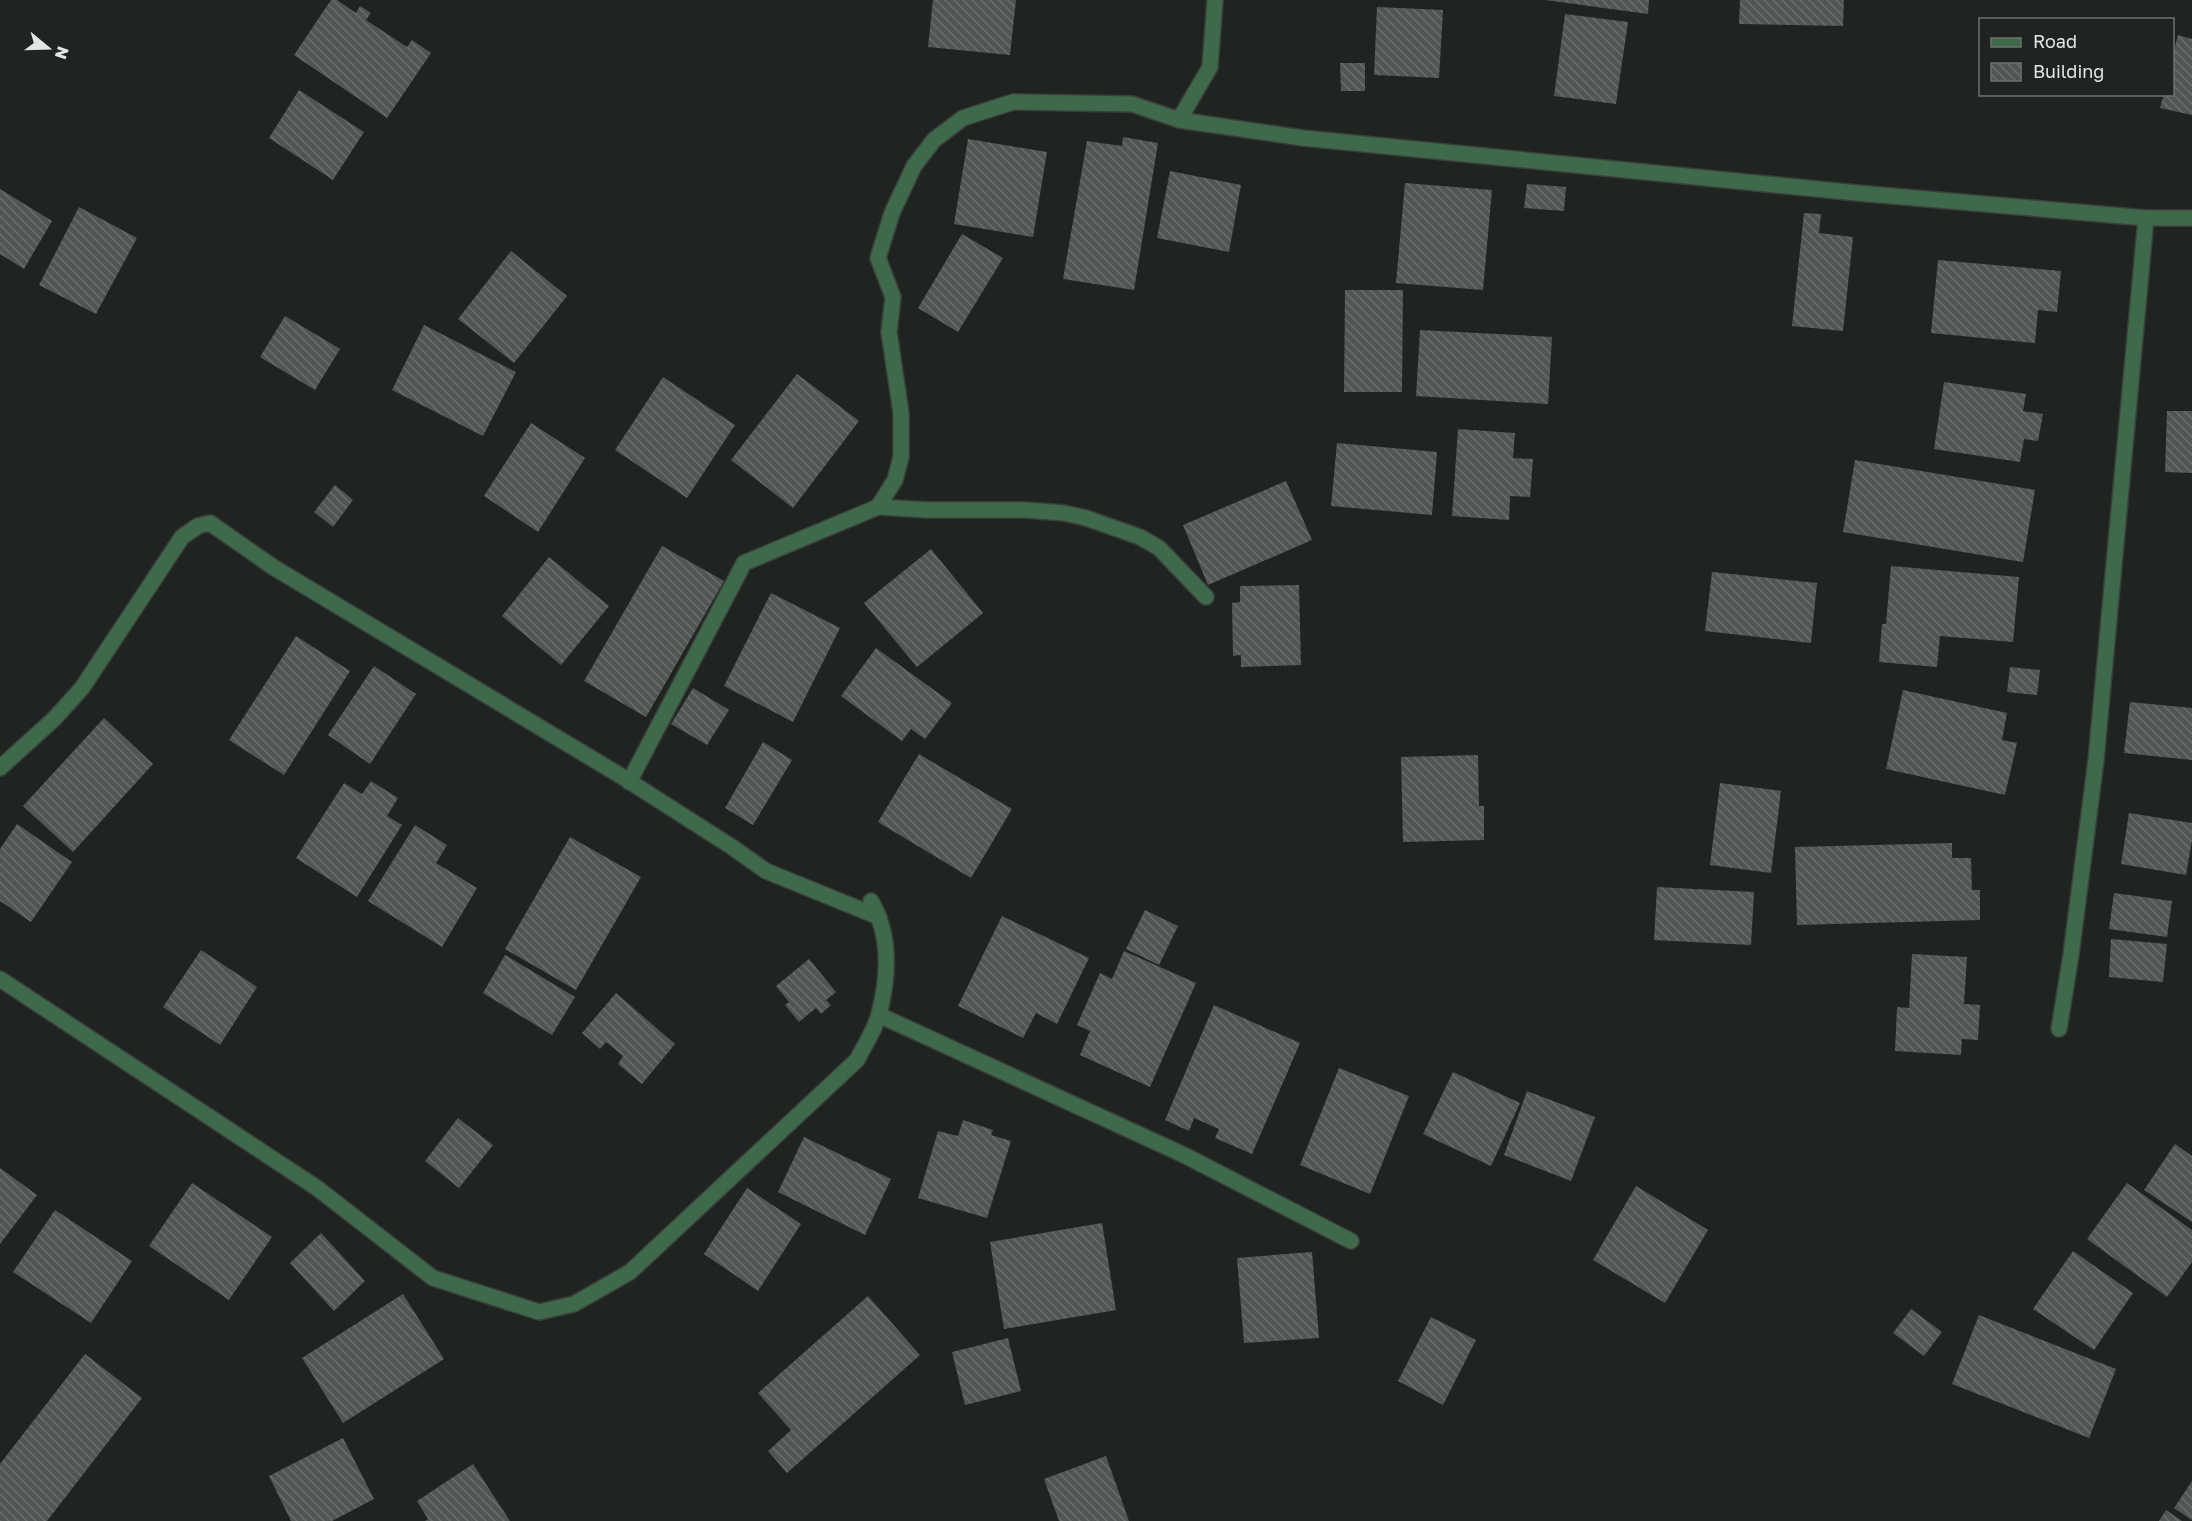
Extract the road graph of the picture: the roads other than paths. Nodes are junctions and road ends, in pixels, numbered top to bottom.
1 (1215, 0) edge
2 (1179, 120) junction
3 (2146, 218) junction
4 (2192, 218) edge
5 (878, 507) junction
6 (1206, 597) dead end
7 (0, 768) edge
8 (629, 782) junction
9 (0, 979) edge
10 (879, 1015) junction
11 (2059, 1029) dead end
12 (1351, 1241) dead end

1 - 2 street
2 - 3 street
2 - 5 street
3 - 4 street
3 - 11 street
5 - 6 street
5 - 8 street
7 - 8 street
8 - 10 street
9 - 10 street
10 - 12 street

